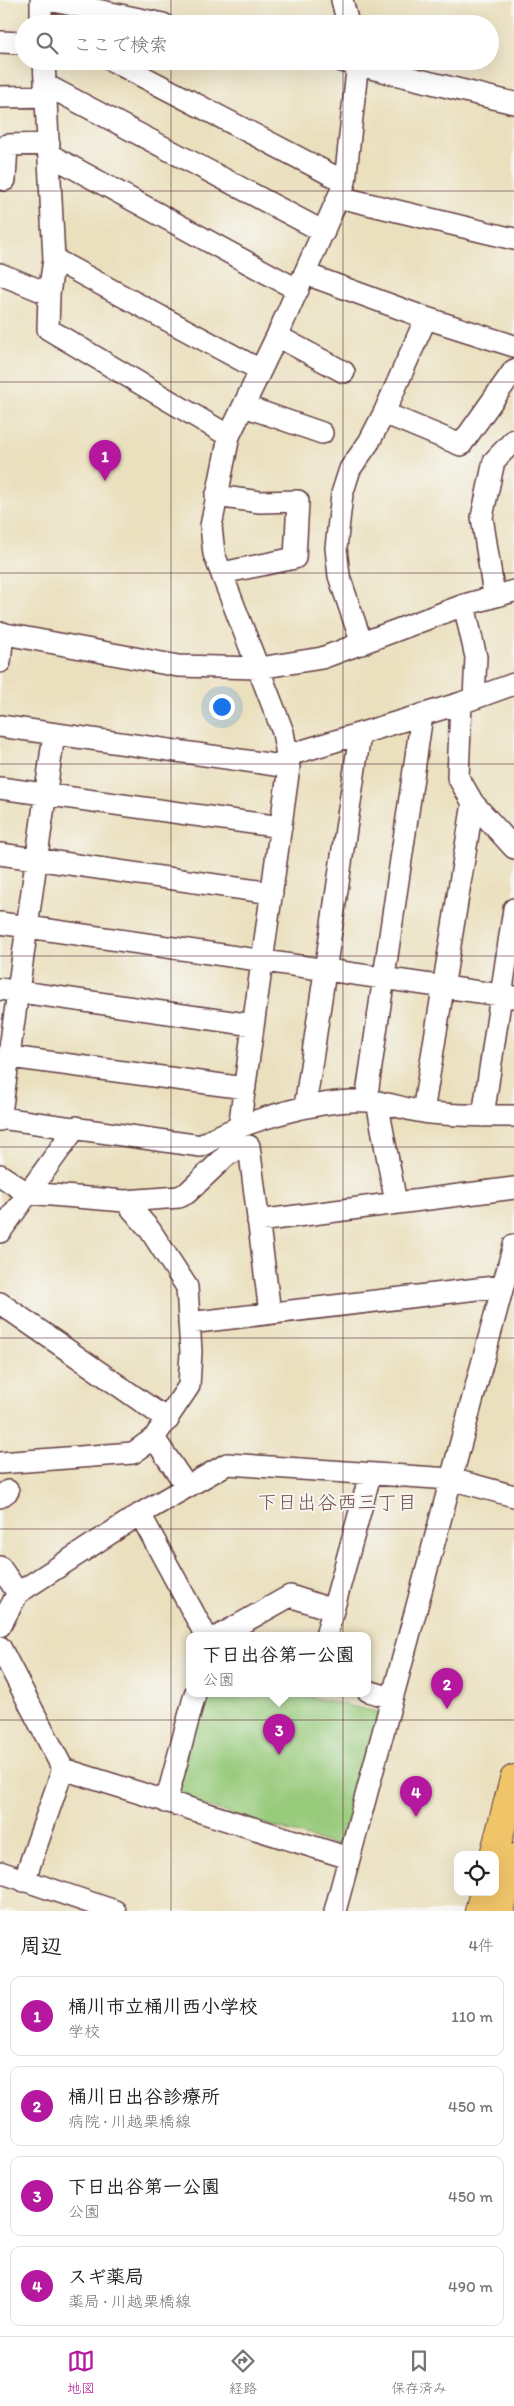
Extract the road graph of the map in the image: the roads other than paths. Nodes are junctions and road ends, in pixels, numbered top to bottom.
1 (41, 0) edge
2 (49, 0) edge
3 (342, 0) edge
4 (41, 15) edge
5 (87, 15) edge
6 (346, 15) edge
7 (0, 42) edge
8 (15, 43) edge
9 (45, 70) edge
10 (129, 70) edge
11 (352, 70) edge
12 (384, 70) edge
13 (46, 90) junction
14 (0, 97) edge
15 (514, 103) edge
16 (50, 150) junction
17 (5, 180) dead end
18 (342, 190) junction
19 (324, 232) junction
20 (514, 238) edge
21 (54, 259) junction
22 (0, 274) edge
23 (302, 282) junction
24 (49, 294) junction
25 (426, 318) junction
26 (278, 336) junction
27 (514, 346) edge
28 (260, 370) junction
29 (514, 370) edge
30 (344, 372) dead end
31 (244, 406) junction
32 (384, 413) junction
33 (322, 433) dead end
34 (229, 436) junction
35 (514, 440) edge
36 (216, 496) junction
37 (222, 573) junction
38 (504, 593) edge
39 (464, 605) junction
40 (1, 633) edge
41 (362, 644) junction
42 (0, 662) edge
43 (259, 668) junction
44 (514, 684) edge
45 (467, 701) junction
46 (422, 715) junction
47 (0, 726) edge
48 (54, 734) junction
49 (360, 734) junction
50 (289, 761) junction
51 (0, 788) edge
52 (46, 794) junction
53 (473, 803) junction
54 (281, 827) junction
55 (514, 848) edge
56 (0, 854) edge
57 (37, 860) junction
58 (272, 893) junction
59 (514, 909) edge
60 (0, 923) edge
61 (28, 927) junction
62 (262, 961) junction
63 (325, 970) junction
64 (384, 978) junction
65 (442, 987) junction
66 (9, 991) edge
67 (507, 997) edge
68 (253, 1025) junction
69 (7, 1046) edge
70 (245, 1088) junction
71 (372, 1102) junction
72 (305, 1107) junction
73 (423, 1112) junction
74 (482, 1116) junction
75 (514, 1116) edge
76 (1, 1119) edge
77 (76, 1127) junction
78 (239, 1128) junction
79 (0, 1175) edge
80 (514, 1188) edge
81 (27, 1193) junction
82 (125, 1201) junction
83 (396, 1203) junction
84 (258, 1221) junction
85 (0, 1232) edge
86 (514, 1245) edge
87 (503, 1286) junction
88 (0, 1303) edge
89 (270, 1313) junction
90 (189, 1323) junction
91 (168, 1420) junction
92 (154, 1438) junction
93 (2, 1461) edge
94 (370, 1475) junction
95 (451, 1479) junction
96 (187, 1487) junction
97 (514, 1496) edge
98 (140, 1514) junction
99 (0, 1567) edge
100 (18, 1593) junction
101 (334, 1610) junction
102 (0, 1626) edge
103 (204, 1632) edge
104 (226, 1632) edge
105 (327, 1632) edge
106 (0, 1647) edge
107 (371, 1693) edge
108 (194, 1697) edge
109 (392, 1698) junction
110 (63, 1769) junction
111 (514, 1779) edge
112 (166, 1802) junction
113 (495, 1851) edge
114 (349, 1858) junction
115 (514, 1858) edge
116 (0, 1872) edge
117 (24, 1881) junction
118 (483, 1896) edge
119 (108, 1910) edge
120 (335, 1911) edge
121 (479, 1911) edge
122 (500, 1911) edge

1 - 4 street
2 - 5 street
3 - 6 street
7 - 8 street
9 - 13 street
10 - 18 street
11 - 18 street
12 - 15 street
13 - 14 street
13 - 16 street
13 - 19 street
16 - 17 street
16 - 21 street
16 - 23 street
18 - 19 street
18 - 20 street
19 - 23 street
21 - 24 street
21 - 28 street
22 - 24 street
23 - 25 street
23 - 26 street
24 - 34 street
25 - 27 street
25 - 32 street
26 - 28 street
26 - 30 street
28 - 31 street
29 - 32 street
31 - 33 street
31 - 34 street
32 - 41 street
34 - 36 street
35 - 38 street
36 - 37 street
36 - 37 street
37 - 43 street
38 - 39 street
39 - 41 street
39 - 45 street
40 - 42 street
40 - 43 street
41 - 43 street
43 - 50 street
44 - 45 street
45 - 46 street
45 - 53 street
46 - 49 street
46 - 64 street
47 - 48 street
48 - 50 street
48 - 52 street
49 - 50 street
49 - 63 street
50 - 54 street
51 - 52 street
52 - 54 street
52 - 57 street
53 - 55 street
53 - 65 street
54 - 58 street
56 - 57 street
57 - 58 street
57 - 61 street
58 - 62 street
59 - 67 street
60 - 61 street
61 - 62 street
61 - 66 street
62 - 63 street
62 - 68 street
63 - 64 street
63 - 72 street
64 - 65 street
64 - 71 street
65 - 67 street
65 - 73 street
66 - 68 street
66 - 69 street
67 - 74 street
68 - 70 street
69 - 70 street
69 - 76 street
70 - 78 street
71 - 72 street
71 - 73 street
71 - 83 street
72 - 78 street
73 - 74 street
74 - 75 street
76 - 77 street
77 - 78 street
77 - 81 street
79 - 81 street
80 - 83 street
81 - 82 street
81 - 85 street
82 - 84 street
82 - 90 street
83 - 84 street
84 - 89 street
86 - 87 street
87 - 89 street
87 - 95 street
88 - 91 street
89 - 90 street
90 - 91 street
91 - 92 street
92 - 93 street
92 - 96 street
94 - 95 street
94 - 96 street
94 - 101 street
95 - 97 street
95 - 109 street
96 - 98 street
98 - 100 street
98 - 103 street
99 - 100 street
100 - 102 street
101 - 104 street
101 - 105 street
106 - 110 street
107 - 109 street
108 - 112 street
109 - 114 street
110 - 112 street
110 - 117 street
111 - 113 main road
112 - 114 street
114 - 120 street
115 - 122 main road
116 - 117 street
117 - 119 street
118 - 121 main road

